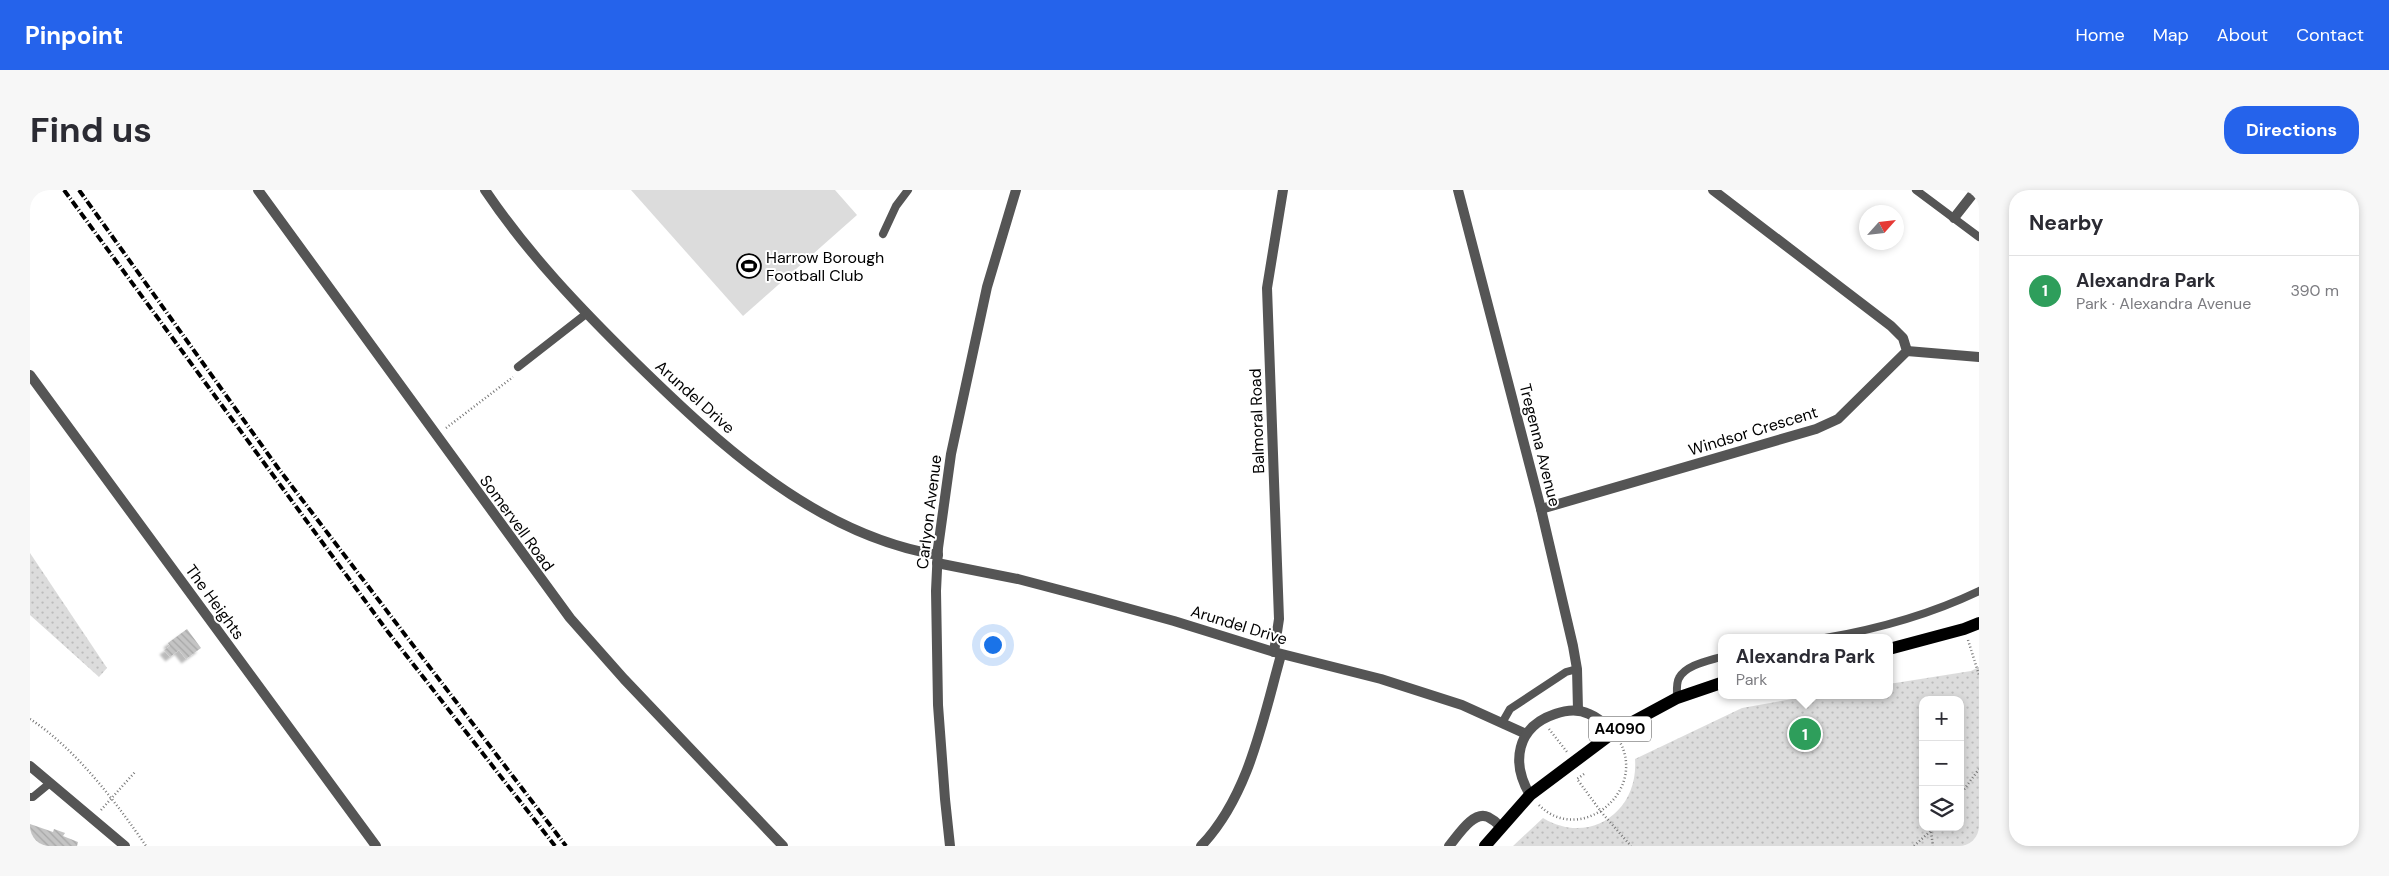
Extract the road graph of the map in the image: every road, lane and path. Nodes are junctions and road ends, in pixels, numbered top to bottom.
1 (258, 190) edge
2 (485, 190) edge
3 (908, 190) edge
4 (1283, 190) edge
5 (1458, 190) edge
6 (1713, 190) edge
7 (1916, 190) edge
8 (1976, 190) edge
9 (1013, 191) edge
10 (1954, 218) junction
11 (883, 234) dead end
12 (1979, 237) edge
13 (586, 314) junction
14 (1907, 352) junction
15 (1979, 357) edge
16 (518, 367) joint
17 (30, 375) edge
18 (436, 436) junction
19 (1541, 509) junction
20 (937, 559) junction
21 (1979, 592) edge
22 (1979, 623) edge
23 (1964, 630) junction
24 (1845, 634) edge
25 (1893, 648) edge
26 (1278, 654) junction
27 (1718, 658) edge
28 (1577, 669) junction
29 (1979, 674) edge
30 (1718, 684) edge
31 (1677, 698) junction
32 (1578, 710) junction
33 (30, 719) edge
34 (1541, 720) junction
35 (1502, 723) junction
36 (1614, 732) junction
37 (1526, 734) junction
38 (1569, 754) dead end
39 (1626, 754) dead end
40 (30, 766) edge
41 (1979, 769) edge
42 (136, 772) dead end
43 (1584, 774) dead end
44 (50, 782) junction
45 (1964, 790) edge
46 (1530, 795) junction
47 (30, 797) edge
48 (111, 798) junction
49 (1602, 813) junction
50 (1548, 815) dead end
51 (93, 819) junction
52 (1500, 826) junction
53 (1931, 832) joint
54 (126, 846) edge
55 (146, 846) edge
56 (376, 846) edge
57 (783, 846) edge
58 (950, 846) edge
59 (1201, 846) edge
60 (1449, 846) edge
61 (1485, 846) edge
62 (1631, 846) edge
63 (1914, 846) edge
64 (1933, 846) edge

1 - 18 street, Somervell Road
2 - 13 street, Arundel Drive
3 - 11 lane
4 - 26 street, Balmoral Road
5 - 19 street, Tregenna Avenue
6 - 14 street
7 - 10 lane
8 - 10 street
9 - 20 street, Carlyon Avenue
10 - 12 lane
13 - 16 lane
13 - 20 street, Arundel Drive
14 - 15 street
14 - 19 street, Windsor Crescent
16 - 18 path
17 - 56 street, The Heights
18 - 57 street, Somervell Road
19 - 28 street, Tregenna Avenue
20 - 26 street, Arundel Drive
20 - 58 street, Carlyon Avenue
21 - 24 lane
22 - 23 main road
23 - 25 main road
23 - 29 path
26 - 35 street, Arundel Drive
26 - 59 street, Balmoral Road
27 - 31 lane
28 - 32 street, Tregenna Avenue
28 - 35 lane
30 - 31 main road, A4090
31 - 36 main road, A4090
32 - 34 street
32 - 36 street
33 - 48 path
34 - 37 street
34 - 38 path
35 - 37 street, Arundel Drive
36 - 46 main road, A4090
37 - 46 street
39 - 49 path
40 - 44 street
41 - 45 path
42 - 48 path
43 - 49 path
44 - 47 lane
44 - 51 street
46 - 52 main road, A4090
48 - 51 path
48 - 55 path
49 - 50 path
49 - 62 path
51 - 54 street
52 - 60 street
52 - 61 main road, A4090
53 - 63 path
53 - 64 path

